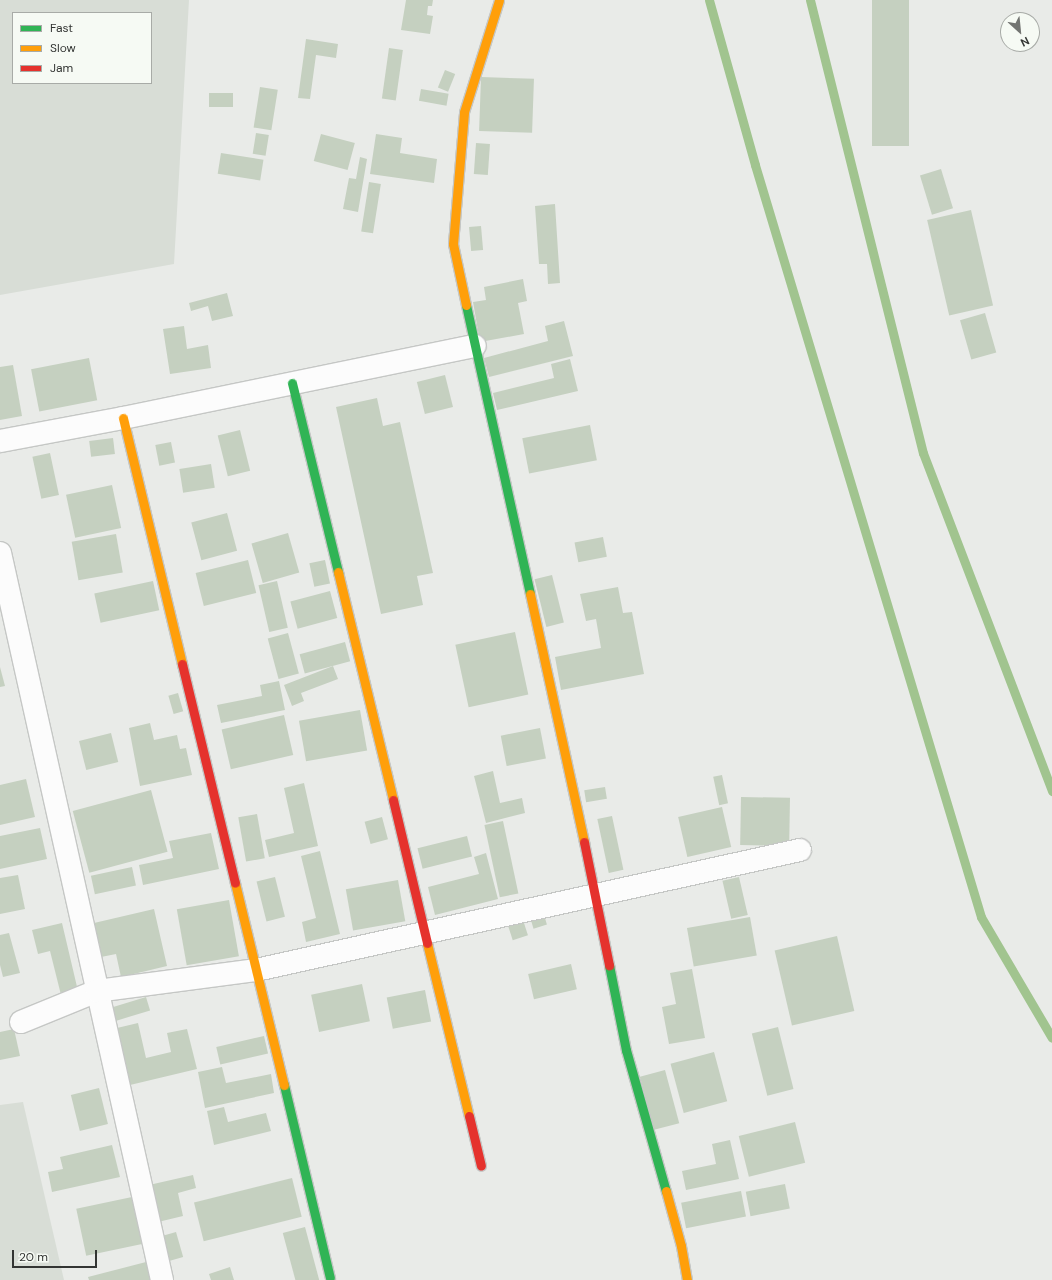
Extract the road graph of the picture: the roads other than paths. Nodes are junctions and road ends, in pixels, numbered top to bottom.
1 (499, 0) edge
2 (475, 346) junction
3 (292, 383) junction
4 (123, 418) junction
5 (0, 440) edge
6 (0, 553) edge
7 (800, 850) dead end
8 (596, 895) junction
9 (425, 933) junction
10 (256, 970) junction
11 (96, 991) junction
12 (20, 1022) dead end
13 (481, 1166) dead end
14 (330, 1278) dead end
15 (162, 1280) edge
16 (687, 1280) edge

1 - 2 street
2 - 3 street
2 - 8 street
3 - 4 street
3 - 9 street
4 - 5 street
4 - 10 street
6 - 11 street
7 - 8 street
8 - 9 street
8 - 16 street
9 - 10 street
9 - 13 street
10 - 11 street
10 - 14 street
11 - 12 street
11 - 15 street

